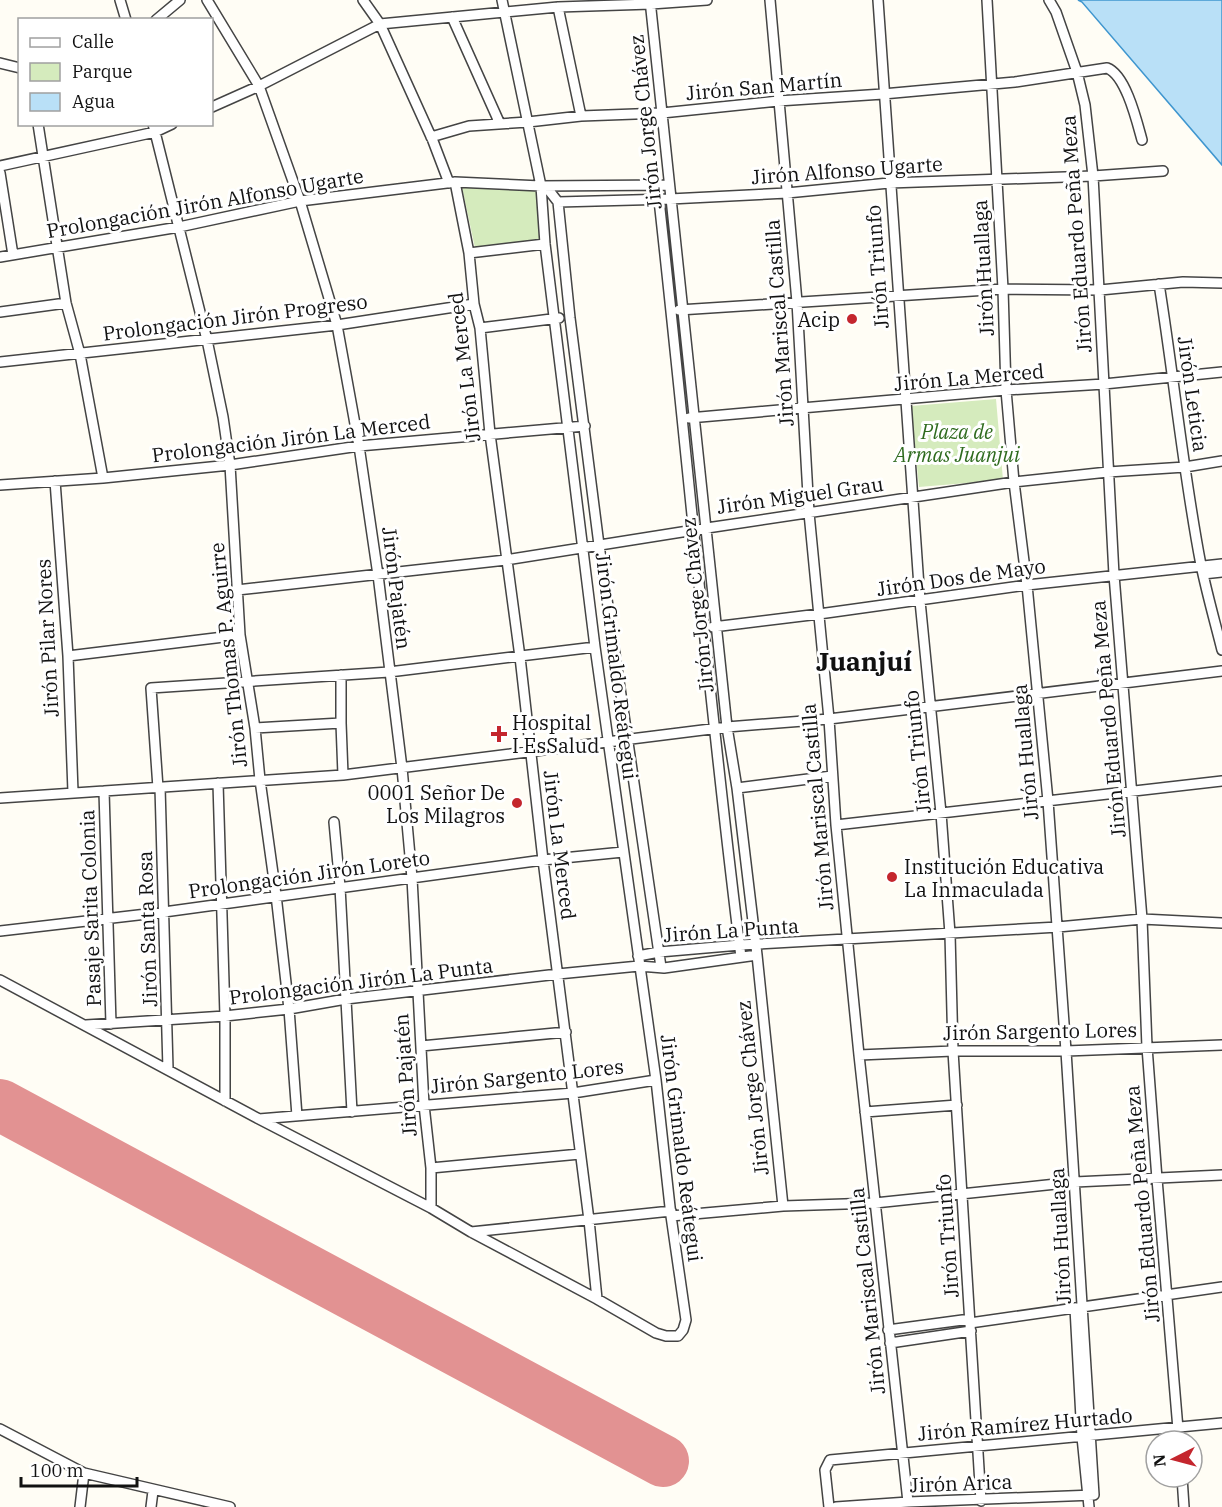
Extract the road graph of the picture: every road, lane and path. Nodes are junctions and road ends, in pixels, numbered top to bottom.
1 (120, 0) edge
2 (180, 0) edge
3 (207, 0) edge
4 (363, 0) edge
5 (502, 0) edge
6 (708, 0) edge
7 (770, 0) edge
8 (878, 0) edge
9 (987, 0) edge
10 (1049, 0) edge
11 (651, 2) edge
12 (558, 7) junction
13 (503, 12) junction
14 (452, 17) junction
15 (125, 18) edge
16 (158, 18) edge
17 (380, 24) junction
18 (0, 63) edge
19 (18, 68) edge
20 (1077, 72) junction
21 (991, 83) junction
22 (259, 86) junction
23 (883, 94) junction
24 (778, 101) junction
25 (213, 107) edge
26 (662, 113) junction
27 (581, 116) junction
28 (528, 122) junction
29 (500, 124) junction
30 (38, 126) edge
31 (154, 128) edge
32 (431, 137) junction
33 (1142, 141) dead end
34 (44, 157) junction
35 (0, 166) edge
36 (1162, 171) dead end
37 (0, 173) edge
38 (1093, 176) junction
39 (997, 179) junction
40 (452, 182) junction
41 (889, 183) junction
42 (668, 185) junction
43 (541, 186) junction
44 (787, 193) junction
45 (670, 199) junction
46 (659, 200) junction
47 (300, 201) junction
48 (558, 202) junction
49 (179, 227) junction
50 (545, 244) junction
51 (58, 246) junction
52 (470, 253) junction
53 (13, 255) junction
54 (0, 257) edge
55 (1222, 283) edge
56 (1159, 284) junction
57 (1003, 289) junction
58 (1100, 290) junction
59 (897, 296) junction
60 (797, 302) junction
61 (66, 303) junction
62 (474, 304) junction
63 (684, 309) junction
64 (671, 310) junction
65 (0, 312) edge
66 (570, 318) junction
67 (555, 319) junction
68 (337, 325) junction
69 (480, 328) junction
70 (207, 340) junction
71 (80, 354) junction
72 (0, 362) edge
73 (1222, 372) edge
74 (1174, 377) junction
75 (1104, 384) junction
76 (1006, 390) junction
77 (905, 400) junction
78 (804, 409) junction
79 (694, 418) junction
80 (683, 419) junction
81 (585, 426) junction
82 (568, 427) junction
83 (490, 434) junction
84 (359, 446) junction
85 (1222, 461) edge
86 (230, 465) junction
87 (1185, 467) junction
88 (1108, 472) junction
89 (104, 478) junction
90 (55, 481) junction
91 (1014, 483) junction
92 (0, 485) edge
93 (913, 497) junction
94 (810, 513) junction
95 (707, 528) junction
96 (692, 530) junction
97 (599, 545) junction
98 (583, 548) junction
99 (506, 560) junction
100 (1222, 564) edge
101 (1202, 570) junction
102 (1222, 572) edge
103 (378, 575) junction
104 (1114, 575) junction
105 (1027, 585) junction
106 (237, 590) junction
107 (920, 601) junction
108 (819, 614) junction
109 (717, 626) junction
110 (704, 628) junction
111 (240, 635) junction
112 (596, 647) junction
113 (1222, 650) edge
114 (68, 656) junction
115 (520, 657) junction
116 (1222, 671) edge
117 (390, 672) junction
118 (342, 675) junction
119 (247, 681) junction
120 (1122, 683) junction
121 (1038, 693) junction
122 (930, 706) junction
123 (829, 718) junction
124 (340, 723) junction
125 (727, 727) junction
126 (255, 728) junction
127 (715, 728) junction
128 (628, 739) junction
129 (608, 742) junction
130 (530, 752) junction
131 (402, 768) junction
132 (343, 775) junction
133 (832, 776) junction
134 (260, 780) junction
135 (1222, 781) edge
136 (218, 783) junction
137 (159, 788) junction
138 (737, 788) junction
139 (104, 791) junction
140 (73, 792) junction
141 (1132, 792) junction
142 (0, 798) edge
143 (1048, 801) junction
144 (941, 813) junction
145 (334, 822) dead end
146 (836, 825) junction
147 (623, 852) junction
148 (543, 861) junction
149 (412, 878) junction
150 (340, 887) junction
151 (276, 895) junction
152 (221, 903) junction
153 (164, 912) junction
154 (107, 918) junction
155 (1142, 919) junction
156 (1222, 923) edge
157 (1058, 927) junction
158 (0, 931) edge
159 (950, 934) junction
160 (847, 940) junction
161 (740, 945) junction
162 (756, 950) junction
163 (659, 952) junction
164 (741, 957) junction
165 (639, 961) junction
166 (661, 967) junction
167 (558, 974) junction
168 (0, 980) edge
169 (417, 992) junction
170 (345, 999) junction
171 (289, 1009) junction
172 (225, 1016) junction
173 (168, 1019) junction
174 (111, 1024) junction
175 (86, 1025) junction
176 (566, 1032) junction
177 (1222, 1045) edge
178 (421, 1046) junction
179 (1147, 1047) junction
180 (953, 1051) junction
181 (1066, 1052) junction
182 (859, 1055) junction
183 (168, 1069) junction
184 (656, 1080) junction
185 (573, 1093) junction
186 (225, 1101) junction
187 (424, 1105) junction
188 (957, 1105) junction
189 (352, 1112) junction
190 (866, 1112) junction
191 (297, 1116) junction
192 (259, 1119) junction
193 (580, 1154) junction
194 (431, 1168) junction
195 (1222, 1175) edge
196 (1156, 1179) junction
197 (1075, 1182) junction
198 (962, 1194) junction
199 (875, 1203) junction
200 (783, 1206) junction
201 (431, 1208) junction
202 (671, 1213) junction
203 (589, 1220) junction
204 (471, 1232) junction
205 (1222, 1287) edge
206 (1168, 1295) junction
207 (597, 1299) junction
208 (1079, 1307) junction
209 (971, 1324) junction
210 (888, 1330) junction
211 (890, 1343) junction
212 (1222, 1423) edge
213 (1179, 1428) junction
214 (0, 1430) edge
215 (1087, 1437) junction
216 (977, 1446) junction
217 (903, 1453) junction
218 (84, 1473) junction
219 (1183, 1489) edge
220 (153, 1491) junction
221 (1088, 1495) junction
222 (981, 1501) junction
223 (908, 1502) junction
224 (80, 1507) edge
225 (151, 1507) edge
226 (226, 1507) edge
227 (829, 1507) edge
228 (836, 1507) edge
229 (1089, 1507) edge
230 (1184, 1507) edge

1 - 15 street
2 - 16 street
3 - 22 street, Jirón Pajatén
4 - 17 street, Jirón La Merced
5 - 13 street, Jirón Grimaldo Reátegui
6 - 11 street
7 - 24 street, Jirón Mariscal Castilla
8 - 23 street, Jirón Triunfo
9 - 21 street, Jirón Huallaga
10 - 20 street, Jirón Eduardo Peña Meza
11 - 12 street
11 - 26 street, Jirón Jorge Chávez
12 - 13 street
12 - 27 street
13 - 14 street
13 - 28 street, Jirón Grimaldo Reátegui
14 - 17 street
14 - 29 street
17 - 22 street
17 - 32 street, Jirón La Merced
18 - 19 street
20 - 21 street, Jirón San Martín
20 - 33 street, Jirón San Martín
20 - 38 street, Jirón Eduardo Peña Meza
21 - 23 street, Jirón San Martín
21 - 39 street, Jirón Huallaga
22 - 25 street
22 - 47 street, Jirón Pajatén
23 - 24 street, Jirón San Martín
23 - 41 street, Jirón Triunfo
24 - 26 street, Jirón San Martín
24 - 44 street, Jirón Mariscal Castilla
26 - 27 street, Jirón San Martín
26 - 42 street, Jirón Jorge Chávez
27 - 28 street, Jirón San Martín
28 - 29 street, Jirón San Martín
28 - 43 street, Jirón Grimaldo Reátegui
29 - 32 street, Jirón San Martín
30 - 34 street
31 - 34 street
31 - 49 street, Jirón Thomas P. Aguirre
32 - 40 street, Jirón La Merced
34 - 35 street
34 - 51 street
36 - 38 street, Jirón Alfonso Ugarte
37 - 53 street
38 - 39 street, Jirón Alfonso Ugarte
38 - 58 street, Jirón Eduardo Peña Meza
39 - 41 street, Jirón Alfonso Ugarte
39 - 57 street, Jirón Huallaga
40 - 43 street, Prolongación Jirón Alfonso Ugarte
40 - 47 street, Prolongación Jirón Alfonso Ugarte
40 - 52 street, Jirón La Merced
41 - 44 street, Jirón Alfonso Ugarte
41 - 59 street, Jirón Triunfo
42 - 43 street, Prolongación Jirón Alfonso Ugarte
42 - 45 street, Jirón Jorge Chávez
43 - 48 street
43 - 50 street, Jirón Grimaldo Reátegui
44 - 45 street, Jirón Alfonso Ugarte
44 - 60 street, Jirón Mariscal Castilla
45 - 46 street, Jirón Alfonso Ugarte
45 - 63 street, Jirón Jorge Chávez
46 - 48 street, Jirón Alfonso Ugarte
46 - 64 street, Jirón Jorge Chávez
47 - 49 street, Prolongación Jirón Alfonso Ugarte
47 - 68 street, Jirón Pajatén
48 - 66 street, Jirón Grimaldo Reátegui
49 - 51 street, Prolongación Jirón Alfonso Ugarte
49 - 70 street, Jirón Thomas P. Aguirre
50 - 52 street
50 - 67 street, Jirón Grimaldo Reátegui
51 - 53 street, Prolongación Jirón Alfonso Ugarte
51 - 61 street
52 - 62 street, Jirón La Merced
53 - 54 street, Prolongación Jirón Alfonso Ugarte
55 - 56 street
56 - 58 street
56 - 74 street, Jirón Leticia
57 - 58 street
57 - 59 street
57 - 76 street, Jirón Huallaga
58 - 75 street, Jirón Eduardo Peña Meza
59 - 60 street
59 - 77 street, Jirón Triunfo
60 - 63 street
60 - 78 street, Jirón Mariscal Castilla
61 - 65 street
61 - 71 street
62 - 68 street, Prolongación Jirón Progreso
62 - 69 street, Jirón La Merced
63 - 64 street
63 - 79 street, Jirón Jorge Chávez
64 - 80 street, Jirón Jorge Chávez
66 - 67 street
66 - 81 street, Jirón Grimaldo Reátegui
67 - 69 street
67 - 82 street, Jirón Grimaldo Reátegui
68 - 70 street, Prolongación Jirón Progreso
68 - 84 street, Jirón Pajatén
69 - 83 street, Jirón La Merced
70 - 71 street, Prolongación Jirón Progreso
70 - 86 street, Jirón Thomas P. Aguirre
71 - 72 street, Prolongación Jirón Progreso
71 - 89 street
73 - 74 street, Jirón La Merced
74 - 75 street, Jirón La Merced
74 - 87 street, Jirón Leticia
75 - 76 street, Jirón La Merced
75 - 88 street, Jirón Eduardo Peña Meza
76 - 77 street, Jirón La Merced
76 - 91 street, Jirón Huallaga
77 - 78 street, Jirón La Merced
77 - 93 street, Jirón Triunfo
78 - 79 street, Jirón La Merced
78 - 94 street, Jirón Mariscal Castilla
79 - 80 street, Jirón La Merced
79 - 95 street, Jirón Jorge Chávez
80 - 96 street, Jirón Jorge Chávez
81 - 82 street, Prolongación Jirón La Merced
81 - 97 street, Jirón Grimaldo Reátegui
82 - 83 street, Prolongación Jirón La Merced
82 - 98 street, Jirón Grimaldo Reátegui
83 - 84 street, Prolongación Jirón La Merced
83 - 99 street, Jirón La Merced
84 - 86 street, Prolongación Jirón La Merced
84 - 103 street, Jirón Pajatén
85 - 87 street, Jirón Miguel Grau
86 - 89 street, Prolongación Jirón La Merced
86 - 106 street, Jirón Thomas P. Aguirre
87 - 88 street, Jirón Miguel Grau
87 - 101 street, Jirón Leticia
88 - 91 street, Jirón Miguel Grau
88 - 104 street, Jirón Eduardo Peña Meza
89 - 90 street, Prolongación Jirón La Merced
90 - 92 street, Prolongación Jirón La Merced
90 - 114 street, Jirón Pilar Nores
91 - 93 street, Jirón Miguel Grau
91 - 105 street, Jirón Huallaga
93 - 94 street, Jirón Miguel Grau
93 - 107 street, Jirón Triunfo
94 - 95 street, Jirón Miguel Grau
94 - 108 street, Jirón Mariscal Castilla
95 - 96 street, Jirón Miguel Grau
95 - 109 street, Jirón Jorge Chávez
96 - 97 street, Jirón Miguel Grau
96 - 110 street, Jirón Jorge Chávez
97 - 98 street, Jirón Miguel Grau
97 - 128 street, Jirón Grimaldo Reátegui
98 - 99 street, Jirón Miguel Grau
98 - 112 street, Jirón Grimaldo Reátegui
99 - 103 street, Jirón Miguel Grau
99 - 115 street, Jirón La Merced
100 - 101 street, Jirón Dos de Mayo
101 - 102 street, Jirón Dos de Mayo
101 - 104 street, Jirón Dos de Mayo
101 - 113 street, Jirón Leticia
103 - 106 street, Jirón Miguel Grau
103 - 117 street, Jirón Pajatén
104 - 105 street, Jirón Dos de Mayo
104 - 120 street, Jirón Eduardo Peña Meza
105 - 107 street, Jirón Dos de Mayo
105 - 121 street, Jirón Huallaga
106 - 111 street, Jirón Thomas P. Aguirre
107 - 108 street, Jirón Dos de Mayo
107 - 122 street, Jirón Triunfo
108 - 109 street, Jirón Dos de Mayo
108 - 123 street, Jirón Mariscal Castilla
109 - 110 street, Jirón Dos de Mayo
109 - 125 street, Jirón Jorge Chávez
110 - 127 street, Jirón Jorge Chávez
111 - 114 street
111 - 119 street, Jirón Thomas P. Aguirre
112 - 115 street
112 - 129 street, Jirón Grimaldo Reátegui
114 - 140 street, Jirón Pilar Nores
115 - 117 street
115 - 130 street, Jirón La Merced
116 - 120 street
117 - 118 street
117 - 131 street, Jirón Pajatén
118 - 119 street
118 - 124 street
119 - 126 street, Jirón Thomas P. Aguirre
119 - 137 street, Jirón Santa Rosa
120 - 121 street
120 - 141 street, Jirón Eduardo Peña Meza
121 - 122 street
121 - 143 street, Jirón Huallaga
122 - 123 street
122 - 144 street, Jirón Triunfo
123 - 125 street
123 - 133 street, Jirón Mariscal Castilla
124 - 126 street
124 - 132 street
125 - 127 street
125 - 138 street, Jirón Jorge Chávez
126 - 134 street, Jirón Thomas P. Aguirre
127 - 128 street
127 - 161 street, Jirón Jorge Chávez
128 - 129 street
128 - 163 street, Jirón Grimaldo Reátegui
129 - 130 street
129 - 147 street, Jirón Grimaldo Reátegui
130 - 131 street
130 - 148 street, Jirón La Merced
131 - 132 street
131 - 149 street, Jirón Pajatén
132 - 134 street
133 - 138 street
133 - 146 street, Jirón Mariscal Castilla
134 - 136 street
134 - 151 street, Jirón Thomas P. Aguirre
135 - 141 street
136 - 137 street
136 - 152 street
137 - 139 street
137 - 153 street, Jirón Santa Rosa
138 - 162 street, Jirón Jorge Chávez
139 - 140 street
139 - 154 street, Pasaje Sarita Colonia
140 - 142 street
141 - 143 street
141 - 155 street, Jirón Eduardo Peña Meza
143 - 144 street
143 - 157 street, Jirón Huallaga
144 - 146 street
144 - 159 street, Jirón Triunfo
145 - 150 street
146 - 160 street, Jirón Mariscal Castilla
147 - 148 street, Prolongación Jirón Loreto
147 - 165 street, Jirón Grimaldo Reátegui
148 - 149 street, Prolongación Jirón Loreto
148 - 167 street, Jirón La Merced
149 - 150 street, Prolongación Jirón Loreto
149 - 169 street, Jirón Pajatén
150 - 151 street, Prolongación Jirón Loreto
150 - 170 street
151 - 152 street, Prolongación Jirón Loreto
151 - 171 street, Jirón Thomas P. Aguirre
152 - 153 street, Prolongación Jirón Loreto
152 - 172 street
153 - 154 street, Prolongación Jirón Loreto
153 - 173 street, Jirón Santa Rosa
154 - 158 street, Prolongación Jirón Loreto
154 - 174 street, Pasaje Sarita Colonia
155 - 156 street, Jirón La Punta
155 - 157 street, Jirón La Punta
155 - 179 street, Jirón Eduardo Peña Meza
157 - 159 street, Jirón La Punta
157 - 181 street, Jirón Huallaga
159 - 160 street, Jirón La Punta
159 - 180 street, Jirón Triunfo
160 - 162 street, Jirón La Punta
160 - 182 street, Jirón Mariscal Castilla
161 - 162 street, Jirón La Punta
161 - 163 street, Jirón La Punta
161 - 164 street, Jirón Jorge Chávez
162 - 164 street, Jirón La Punta
162 - 200 street, Jirón Jorge Chávez
163 - 165 street, Jirón La Punta
163 - 166 street, Jirón Grimaldo Reátegui
164 - 166 street, Jirón La Punta
165 - 166 street, Jirón La Punta
165 - 167 street, Prolongación Jirón La Punta
165 - 184 street, Jirón Grimaldo Reátegui
167 - 169 street, Prolongación Jirón La Punta
167 - 176 street, Jirón La Merced
168 - 175 street
169 - 170 street, Prolongación Jirón La Punta
169 - 178 street, Jirón Pajatén
170 - 171 street, Prolongación Jirón La Punta
170 - 189 street
171 - 172 street, Prolongación Jirón La Punta
171 - 191 street, Jirón Thomas P. Aguirre
172 - 173 street, Prolongación Jirón La Punta
172 - 186 street
173 - 174 street, Prolongación Jirón La Punta
173 - 183 street, Jirón Santa Rosa
174 - 175 street, Prolongación Jirón La Punta
175 - 183 street
176 - 178 street
176 - 185 street, Jirón La Merced
177 - 179 street, Jirón Sargento Lores
178 - 187 street, Jirón Pajatén
179 - 181 street, Jirón Sargento Lores
179 - 196 street, Jirón Eduardo Peña Meza
180 - 181 street, Jirón Sargento Lores
180 - 182 street, Jirón Sargento Lores
180 - 188 street, Jirón Triunfo
181 - 197 street, Jirón Huallaga
182 - 190 street, Jirón Mariscal Castilla
183 - 186 street
184 - 185 street, Jirón Sargento Lores
184 - 202 street, Jirón Grimaldo Reátegui
185 - 187 street, Jirón Sargento Lores
185 - 193 street, Jirón La Merced
186 - 192 street
187 - 189 street, Jirón Sargento Lores
187 - 194 street, Jirón Pajatén
188 - 190 street
188 - 198 street, Jirón Triunfo
189 - 191 street, Jirón Sargento Lores
190 - 199 street, Jirón Mariscal Castilla
191 - 192 street, Jirón Sargento Lores
192 - 201 street
193 - 194 street
193 - 203 street, Jirón La Merced
194 - 201 street, Jirón Pajatén
195 - 196 street
196 - 197 street
196 - 206 street, Jirón Eduardo Peña Meza
197 - 198 street
197 - 208 street, Jirón Huallaga
198 - 199 street
198 - 209 street, Jirón Triunfo
199 - 200 street
199 - 210 street, Jirón Mariscal Castilla
200 - 202 street
201 - 204 street
202 - 203 street
202 - 207 street, Jirón Grimaldo Reátegui
203 - 204 street
203 - 207 street, Jirón La Merced
204 - 207 street
205 - 206 street
206 - 208 street
206 - 213 street, Jirón Eduardo Peña Meza
208 - 209 street
208 - 215 street, Jirón Huallaga
209 - 210 street
209 - 211 street
209 - 216 street, Jirón Triunfo
210 - 211 street, Jirón Mariscal Castilla
211 - 217 street, Jirón Mariscal Castilla
212 - 213 street, Jirón Ramírez Hurtado
213 - 215 street, Jirón Ramírez Hurtado
214 - 218 street
215 - 216 street, Jirón Ramírez Hurtado
215 - 221 street, Jirón Huallaga
216 - 217 street, Jirón Ramírez Hurtado
216 - 222 street, Jirón Triunfo
217 - 223 street, Jirón Mariscal Castilla
217 - 227 street, Jirón Ramírez Hurtado
218 - 220 street
218 - 224 street
219 - 230 street
220 - 225 street
220 - 226 street
221 - 222 street, Jirón Arica
221 - 229 street, Jirón Huallaga
222 - 223 street, Jirón Arica
223 - 228 street, Jirón Arica

